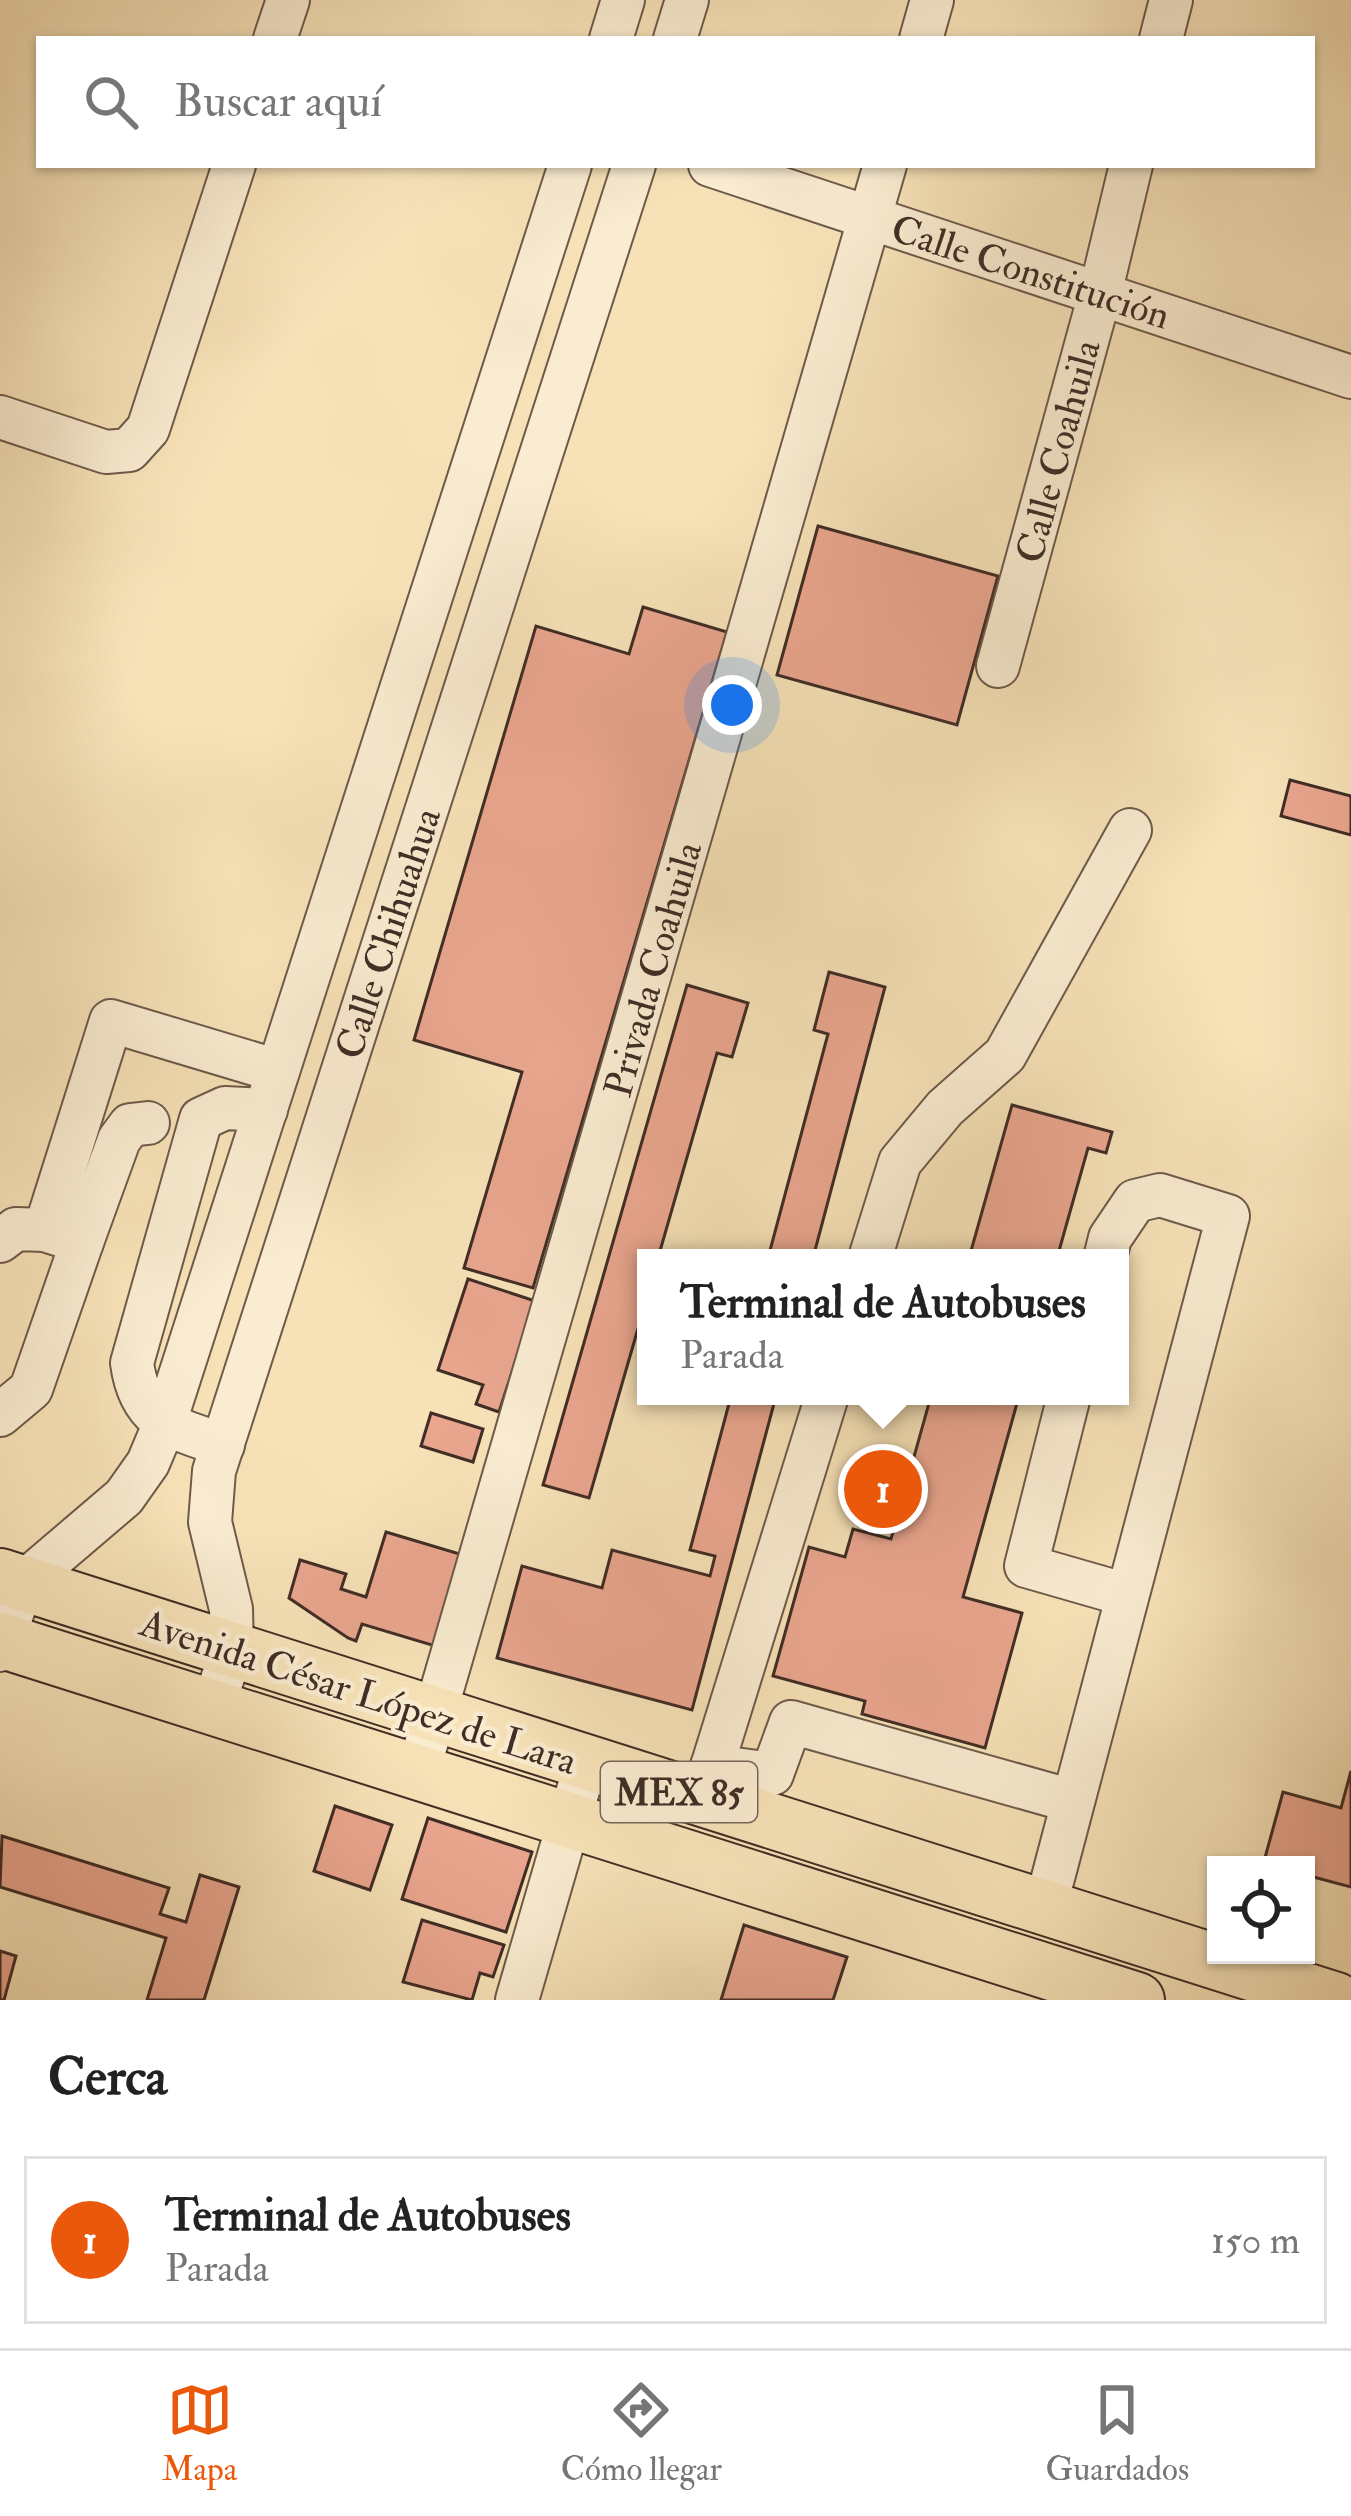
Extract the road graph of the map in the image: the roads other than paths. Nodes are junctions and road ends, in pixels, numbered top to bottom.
1 (288, 0) edge
2 (623, 0) edge
3 (687, 0) edge
4 (932, 0) edge
5 (1171, 0) edge
6 (276, 36) edge
7 (611, 36) edge
8 (676, 36) edge
9 (921, 36) edge
10 (1162, 36) edge
11 (233, 168) edge
12 (569, 168) edge
13 (633, 168) edge
14 (719, 168) edge
15 (884, 168) edge
16 (1130, 168) edge
17 (870, 218) junction
18 (1100, 294) junction
19 (1351, 377) edge
20 (0, 417) edge
21 (998, 666) dead end
22 (390, 725) junction
23 (448, 743) junction
24 (1130, 830) dead end
25 (272, 1090) junction
26 (148, 1123) dead end
27 (64, 1236) junction
28 (0, 1241) edge
29 (873, 1249) edge
30 (1107, 1249) edge
31 (824, 1405) edge
32 (1067, 1405) edge
33 (0, 1415) edge
34 (164, 1425) junction
35 (223, 1445) junction
36 (11, 1580) edge
37 (1127, 1595) junction
38 (1, 1644) edge
39 (232, 1650) junction
40 (213, 1707) junction
41 (435, 1715) junction
42 (586, 1762) junction
43 (418, 1772) junction
44 (707, 1782) junction
45 (1072, 1802) junction
46 (571, 1820) junction
47 (685, 1857) junction
48 (1045, 1908) junction
49 (1161, 1945) junction
50 (1030, 1966) junction
51 (517, 2000) edge
52 (1140, 2000) edge
53 (1336, 2000) edge

1 - 6 street
2 - 7 street
3 - 8 street
4 - 9 street
5 - 10 street
11 - 20 street
12 - 22 street, Calle Chihuahua
13 - 23 street, Calle Chihuahua
14 - 17 street, Calle Constitución
15 - 17 street, Privada Coahuila
16 - 18 street, Calle Coahuila
17 - 18 street, Calle Constitución
17 - 41 street, Privada Coahuila
18 - 19 street, Calle Constitución
18 - 21 street, Calle Coahuila
22 - 23 street
22 - 25 street, Calle Chihuahua
23 - 35 street, Calle Chihuahua
24 - 29 street
25 - 27 street
25 - 34 street, Calle Chihuahua
25 - 34 street
26 - 27 street
27 - 28 street
27 - 33 street
30 - 37 street
31 - 44 street
32 - 37 street
34 - 35 street
34 - 36 street, Calle Chihuahua
35 - 39 street, Calle Chihuahua
36 - 38 street
36 - 39 main road, Avenida César López de Lara / MEX 85
37 - 45 street
38 - 40 main road, Avenida César López de Lara / MEX 85
39 - 40 street, Calle Chihuahua
39 - 41 main road, Avenida César López de Lara / MEX 85
40 - 43 main road, Avenida César López de Lara / MEX 85
41 - 42 main road, Avenida César López de Lara / MEX 85
41 - 43 street, Privada Coahuila
42 - 44 main road, Avenida César López de Lara / MEX 85
42 - 46 street
43 - 46 main road, Avenida César López de Lara / MEX 85
44 - 45 street
44 - 47 main road
44 - 48 main road, Avenida César López de Lara / MEX 85
45 - 48 street
46 - 47 main road, Avenida César López de Lara / MEX 85
46 - 51 street
47 - 50 main road, Avenida César López de Lara / MEX 85
48 - 49 main road, Avenida César López de Lara / MEX 85
48 - 50 main road
49 - 52 street
49 - 53 main road, Avenida César López de Lara / MEX 85
50 - 52 main road, Avenida César López de Lara / MEX 85

